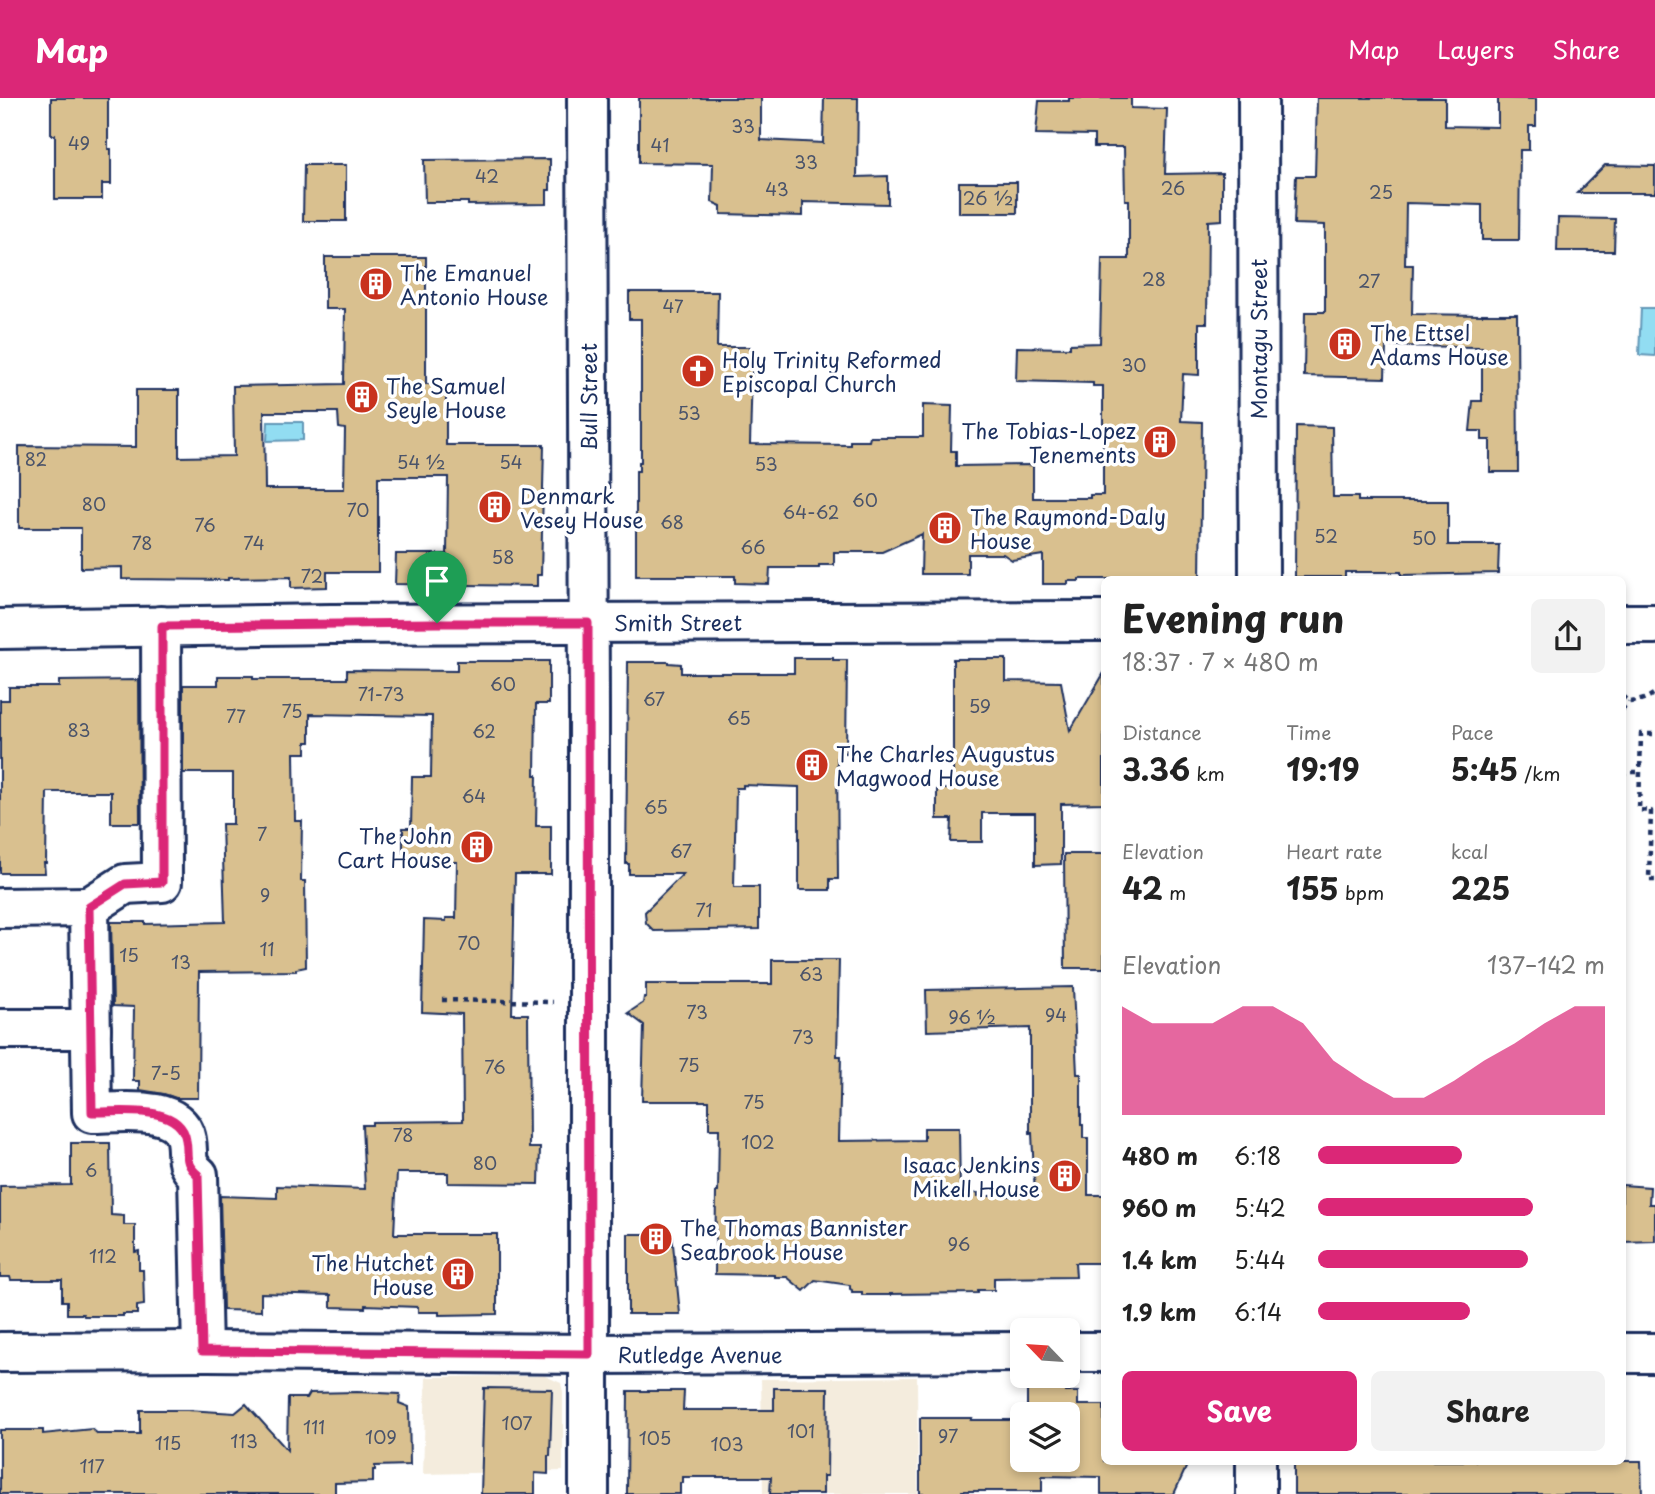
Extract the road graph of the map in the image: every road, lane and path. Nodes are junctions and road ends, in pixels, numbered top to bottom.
1 (587, 98) edge
2 (1258, 98) edge
3 (1259, 576) edge
4 (1101, 621) edge
5 (588, 623) junction
6 (1626, 624) edge
7 (1655, 624) edge
8 (162, 626) junction
9 (0, 629) edge
10 (1655, 693) edge
11 (1626, 699) edge
12 (1629, 702) junction
13 (1626, 705) edge
14 (1653, 734) dead end
15 (1626, 772) edge
16 (1640, 772) junction
17 (1655, 880) edge
18 (89, 907) junction
19 (0, 908) edge
20 (442, 1000) dead end
21 (553, 1002) dead end
22 (91, 1028) junction
23 (0, 1029) edge
24 (202, 1351) junction
25 (0, 1352) edge
26 (1010, 1352) edge
27 (1080, 1352) edge
28 (1101, 1352) edge
29 (1626, 1353) edge
30 (1655, 1353) edge
31 (589, 1354) junction
32 (1256, 1465) edge
33 (589, 1494) edge
34 (1256, 1494) edge

1 - 5 street, Bull Street
2 - 3 street, Montagu Street
4 - 5 street, Smith Street
5 - 8 street, Smith Street
5 - 31 street, Bull Street
6 - 7 street
8 - 9 street, Smith Street
8 - 18 street
10 - 12 path
11 - 12 path
12 - 13 path
14 - 16 path
15 - 16 path
16 - 17 path
18 - 19 street
18 - 22 street
20 - 21 path
22 - 23 street
22 - 24 street
24 - 25 street, Rutledge Avenue
24 - 31 street, Rutledge Avenue
26 - 31 street, Rutledge Avenue
27 - 28 street
29 - 30 street
31 - 33 street, Bull Street
32 - 34 street

